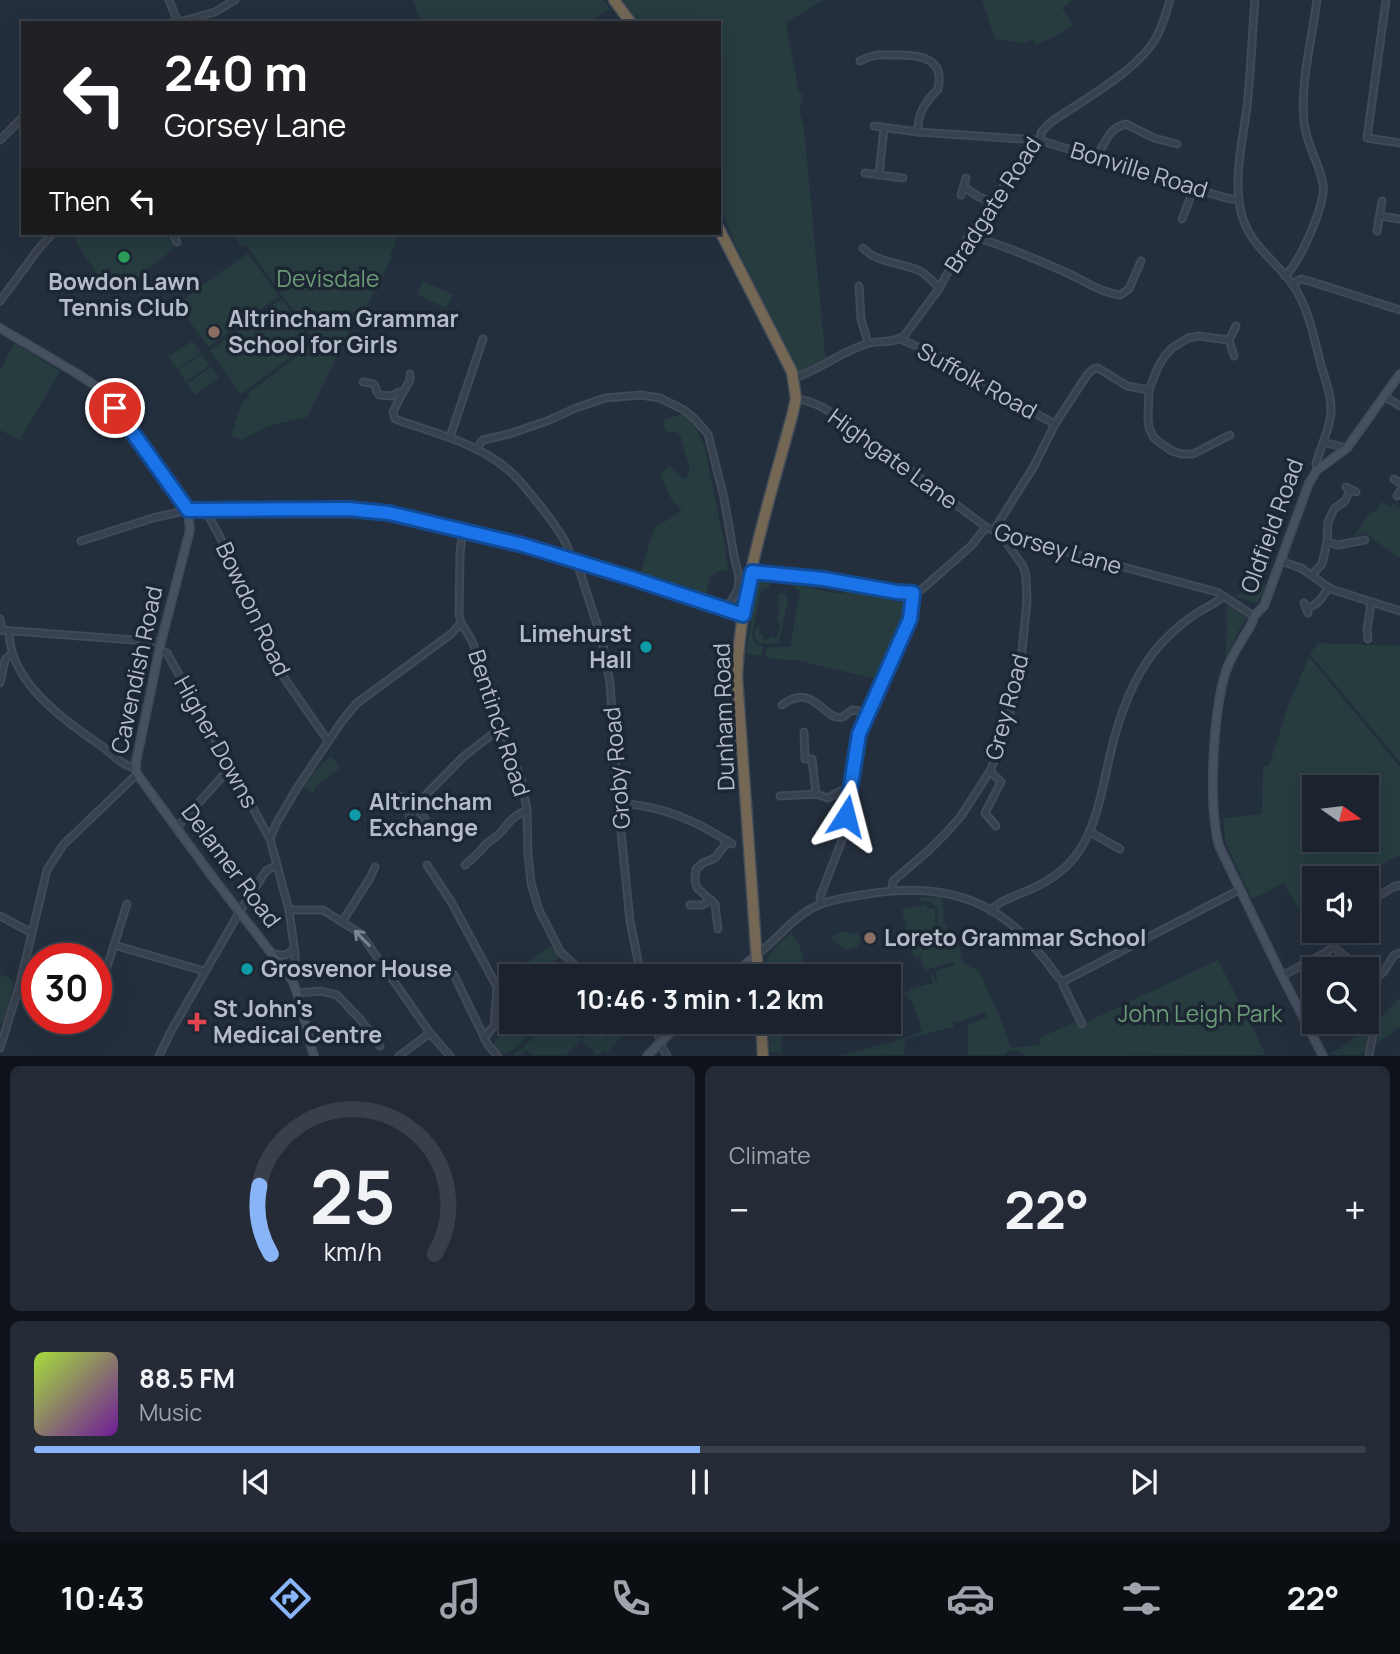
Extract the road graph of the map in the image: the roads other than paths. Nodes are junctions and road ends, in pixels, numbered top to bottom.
1 (169, 0) edge
2 (235, 0) edge
3 (614, 0) edge
4 (1170, 0) edge
5 (1255, 0) edge
6 (1317, 0) edge
7 (1386, 0) edge
8 (177, 21) edge
9 (181, 21) edge
10 (630, 21) edge
11 (860, 61) dead end
12 (21, 119) edge
13 (874, 126) dead end
14 (884, 128) junction
15 (918, 132) junction
16 (0, 140) edge
17 (1038, 140) junction
18 (1400, 143) edge
19 (1177, 144) dead end
20 (1096, 157) junction
21 (865, 173) dead end
22 (879, 175) junction
23 (903, 178) dead end
24 (966, 178) dead end
25 (964, 187) junction
26 (1194, 188) junction
27 (961, 195) dead end
28 (1239, 200) junction
29 (1382, 201) dead end
30 (992, 202) junction
31 (1380, 216) junction
32 (1182, 219) dead end
33 (1400, 219) edge
34 (1377, 231) dead end
35 (721, 234) edge
36 (969, 234) junction
37 (51, 235) edge
38 (173, 235) edge
39 (177, 242) dead end
40 (863, 252) dead end
41 (1141, 261) dead end
42 (1285, 276) junction
43 (1292, 284) junction
44 (859, 286) dead end
45 (939, 288) junction
46 (0, 301) edge
47 (1400, 310) edge
48 (1236, 326) dead end
49 (0, 328) edge
50 (483, 339) dead end
51 (900, 339) junction
52 (1229, 340) junction
53 (868, 343) junction
54 (1234, 356) dead end
55 (410, 374) dead end
56 (1400, 374) edge
57 (794, 378) junction
58 (363, 382) dead end
59 (1149, 390) junction
60 (401, 394) junction
61 (1384, 396) junction
62 (796, 399) junction
63 (1400, 406) edge
64 (1055, 424) junction
65 (1232, 435) dead end
66 (450, 438) junction
67 (1323, 442) junction
68 (1347, 448) junction
69 (477, 449) junction
70 (1317, 470) junction
71 (1351, 490) dead end
72 (188, 510) junction
73 (208, 510) junction
74 (986, 527) junction
75 (463, 530) junction
76 (994, 530) junction
77 (1003, 535) junction
78 (82, 541) dead end
79 (1327, 541) junction
80 (1362, 550) dead end
81 (569, 559) junction
82 (1281, 561) junction
83 (579, 562) junction
84 (752, 572) junction
85 (1312, 575) junction
86 (1328, 588) junction
87 (913, 593) junction
88 (1224, 596) junction
89 (1371, 603) junction
90 (1306, 608) dead end
91 (724, 610) junction
92 (1400, 611) edge
93 (743, 615) junction
94 (1254, 616) junction
95 (0, 619) edge
96 (460, 623) junction
97 (1, 630) edge
98 (9, 631) junction
99 (1368, 639) dead end
100 (160, 646) junction
101 (12, 653) junction
102 (0, 683) edge
103 (782, 705) dead end
104 (868, 712) junction
105 (503, 729) junction
106 (804, 732) dead end
107 (328, 741) junction
108 (230, 768) junction
109 (137, 771) junction
110 (990, 771) junction
111 (851, 792) junction
112 (816, 793) junction
113 (780, 796) dead end
114 (618, 803) junction
115 (412, 810) dead end
116 (527, 811) junction
117 (996, 826) dead end
118 (177, 827) junction
119 (1090, 832) junction
120 (270, 839) junction
121 (1120, 849) dead end
122 (277, 865) junction
123 (427, 865) dead end
124 (465, 865) dead end
125 (375, 867) dead end
126 (1400, 885) edge
127 (891, 890) junction
128 (1239, 890) junction
129 (1379, 896) edge
130 (711, 900) junction
131 (127, 904) dead end
132 (821, 904) junction
133 (690, 905) dead end
134 (240, 911) junction
135 (289, 911) junction
136 (992, 911) junction
137 (0, 916) edge
138 (342, 922) junction
139 (718, 929) dead end
140 (32, 933) junction
141 (1335, 943) edge
142 (114, 945) junction
143 (1333, 947) junction
144 (294, 950) junction
145 (1387, 950) dead end
146 (112, 951) edge
147 (273, 954) junction
148 (1397, 954) edge
149 (755, 956) junction
150 (1346, 957) edge
151 (574, 964) edge
152 (639, 964) edge
153 (745, 964) edge
154 (756, 964) edge
155 (204, 971) junction
156 (454, 975) dead end
157 (1282, 976) junction
158 (1379, 976) edge
159 (292, 979) junction
160 (1064, 981) junction
161 (298, 993) junction
162 (1082, 1024) dead end
163 (430, 1033) junction
164 (658, 1034) edge
165 (668, 1034) edge
166 (762, 1034) edge
167 (1373, 1034) edge
168 (484, 1038) junction
169 (660, 1041) junction
170 (380, 1046) dead end
171 (0, 1048) edge
172 (159, 1055) edge
173 (314, 1055) edge
174 (399, 1055) edge
175 (450, 1055) edge
176 (498, 1055) edge
177 (647, 1055) edge
178 (667, 1055) edge
179 (763, 1055) edge
180 (1323, 1055) edge
181 (1369, 1055) edge

1 - 8 street
2 - 9 street
3 - 10 highway
4 - 17 street, Bradgate Road
5 - 28 street, Oldfield Road
6 - 42 street
7 - 18 street
11 - 15 street
12 - 16 street
13 - 14 street, Bonville Road
14 - 15 street, Bonville Road
14 - 22 street
15 - 17 street, Bonville Road
17 - 20 street, Bonville Road
17 - 30 street, Bradgate Road
19 - 20 street
20 - 26 street, Bonville Road
21 - 22 street
22 - 23 street
24 - 25 street
25 - 27 street
25 - 30 street
26 - 28 street, Bonville Road
26 - 32 street
28 - 42 street, Oldfield Road
29 - 31 street
30 - 36 street, Bradgate Road
31 - 33 street
31 - 34 street
35 - 57 highway, Dunham Road
36 - 41 street
36 - 45 street, Bradgate Road
37 - 46 street
38 - 39 street
40 - 45 street
42 - 43 street, Oldfield Road
43 - 47 street
43 - 67 street, Oldfield Road
44 - 53 street
45 - 51 street, Bradgate Road
48 - 52 street
49 - 72 street
50 - 66 street
51 - 53 street
51 - 64 street, Suffolk Road
52 - 54 street
52 - 59 street
53 - 57 street
55 - 60 street
56 - 61 street
57 - 62 highway, Dunham Road
58 - 60 street
59 - 64 street
59 - 65 street
60 - 66 street
61 - 63 street
61 - 68 street
62 - 74 street, Highgate Lane
62 - 84 highway, Dunham Road
64 - 76 street
66 - 69 street
67 - 68 street
67 - 70 street, Oldfield Road
68 - 70 street
69 - 81 street
69 - 91 street
70 - 82 street, Oldfield Road
71 - 79 street
72 - 73 street
72 - 78 street
72 - 100 street, Cavendish Road
73 - 75 street
73 - 107 street, Bowdon Road
74 - 76 street, Gorsey Lane
74 - 87 street, Gorsey Lane
75 - 81 street
75 - 96 street
76 - 77 street, Gorsey Lane
77 - 88 street, Gorsey Lane
77 - 110 street, Grey Road
79 - 80 street
79 - 85 street
81 - 83 street
82 - 85 street
82 - 94 street, Oldfield Road
83 - 91 street
83 - 114 street, Groby Road
84 - 87 street
84 - 93 highway, Dunham Road
85 - 86 street
86 - 89 street
86 - 90 street
87 - 104 street
88 - 94 street, Gorsey Lane
88 - 119 street
89 - 92 street
89 - 99 street
91 - 93 street
93 - 149 highway, Dunham Road
94 - 128 street, Oldfield Road
95 - 97 street
96 - 105 street, Bentinck Road
96 - 107 street
97 - 98 street
98 - 100 street
98 - 101 street, Delamer Road
100 - 108 street, Higher Downs
100 - 109 street, Cavendish Road
101 - 102 street
101 - 109 street, Delamer Road
103 - 104 street
104 - 111 street
105 - 115 street
105 - 116 street, Bentinck Road
106 - 112 street
107 - 120 street
108 - 118 street
108 - 120 street, Higher Downs
109 - 118 street, Delamer Road
109 - 140 street, Cavendish Road
110 - 117 street
110 - 127 street, Grey Road
111 - 112 street
111 - 132 street
112 - 113 street
114 - 130 street
114 - 152 street, Groby Road
116 - 124 street
116 - 151 street, Bentinck Road
118 - 134 street, Delamer Road
119 - 121 street
119 - 136 street
120 - 122 street, Higher Downs
122 - 134 street
122 - 135 street, Higher Downs
123 - 168 street
125 - 138 street
126 - 129 street
127 - 132 street
127 - 136 street
128 - 157 street, Oldfield Road
128 - 160 street
130 - 133 street
130 - 139 street
131 - 142 street
132 - 149 street
134 - 147 street, Delamer Road
134 - 155 street
135 - 138 street
135 - 144 street, Higher Downs
136 - 160 street
137 - 140 street
163 -> 138 street
140 - 171 street, Cavendish Road
141 - 143 street
142 - 146 street
142 - 155 street
143 - 150 street
143 - 157 street
144 - 147 street
144 - 159 street, Higher Downs
145 - 148 street
147 - 159 street, Delamer Road
148 - 158 street
149 - 153 street
149 - 154 highway, Dunham Road
155 - 172 street
156 - 168 street
157 - 180 street, Oldfield Road
159 - 161 street, Delamer Road
160 - 162 street
161 - 170 street
161 - 173 street, Delamer Road
163 - 174 street
163 - 175 street
164 - 169 street
165 - 169 street
166 - 179 highway
167 - 181 street
168 - 176 street
169 - 177 street
169 - 178 street

